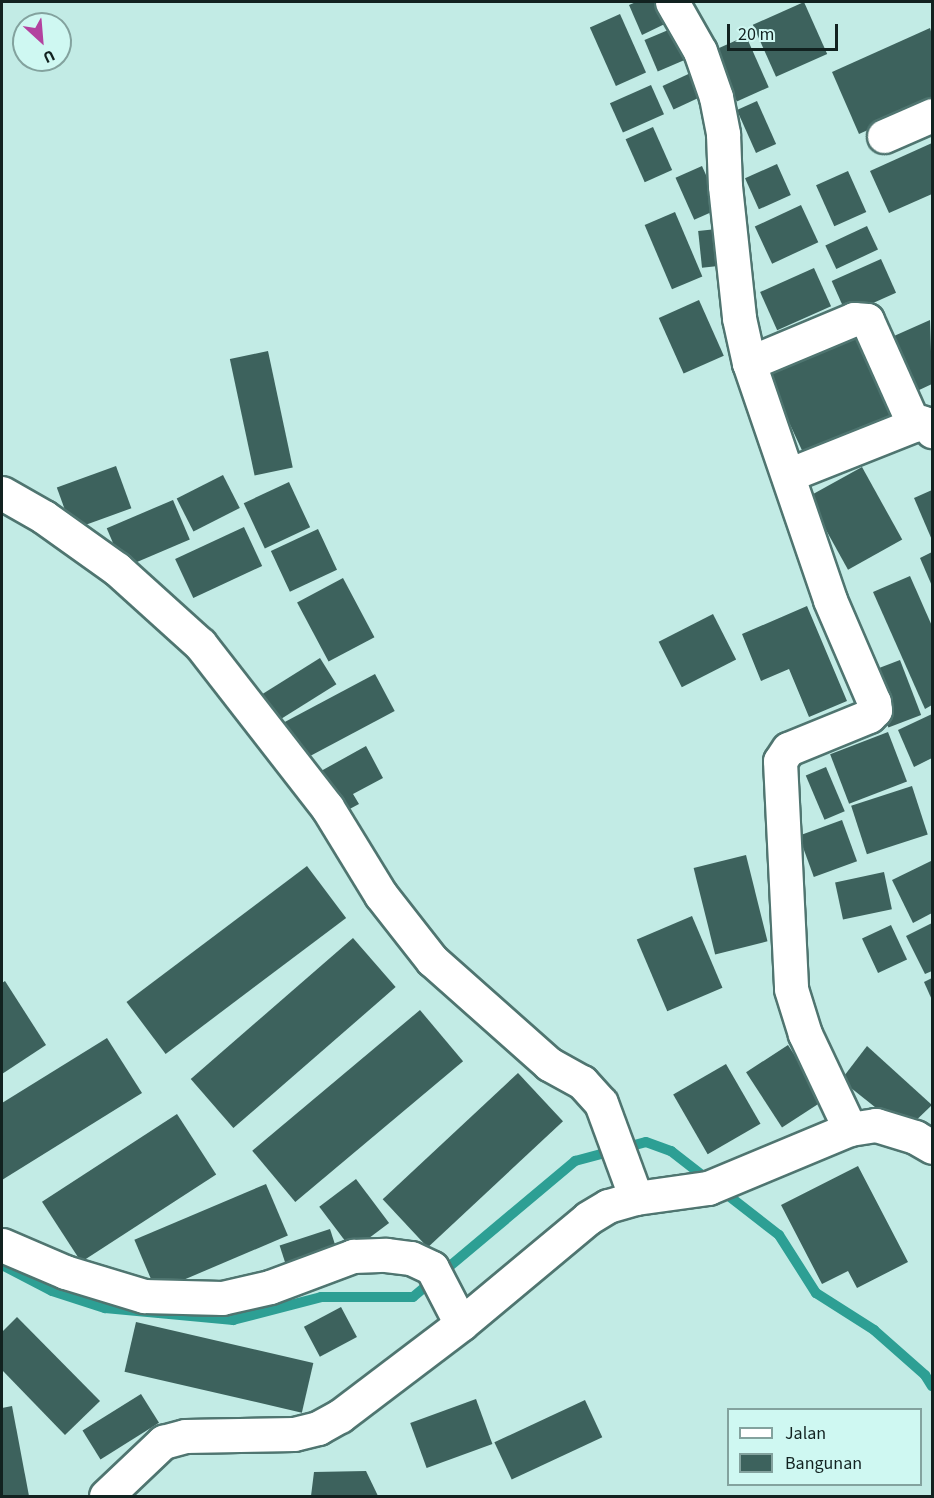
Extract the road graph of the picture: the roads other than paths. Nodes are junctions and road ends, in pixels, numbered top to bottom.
1 (672, 2) edge
2 (933, 115) edge
3 (884, 136) dead end
4 (749, 363) junction
5 (923, 429) edge
6 (788, 476) junction
7 (2, 493) edge
8 (850, 1129) junction
9 (933, 1147) edge
10 (630, 1185) junction
11 (2, 1245) edge
12 (455, 1311) junction
13 (106, 1497) edge

1 - 4 street
2 - 3 street
4 - 5 street
4 - 6 street
5 - 6 street
6 - 8 street
7 - 10 street
8 - 9 street
8 - 10 street
10 - 12 street
11 - 12 street
12 - 13 street

